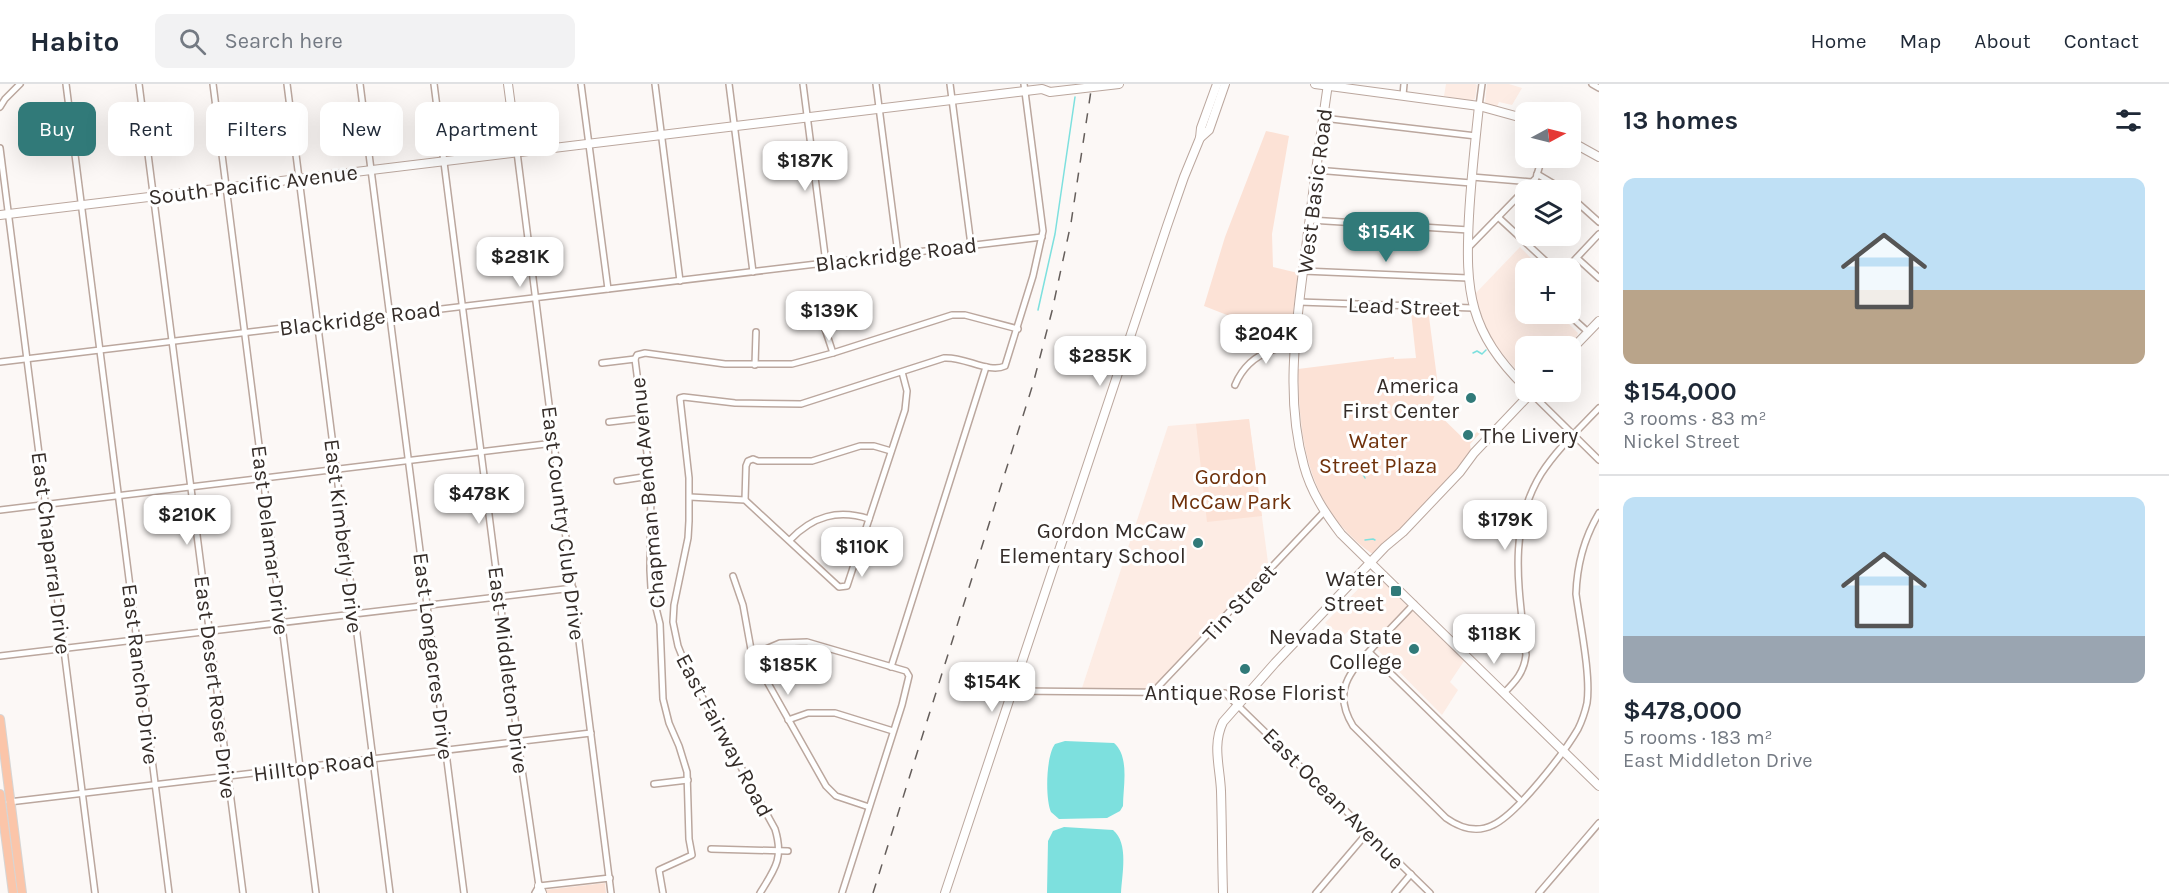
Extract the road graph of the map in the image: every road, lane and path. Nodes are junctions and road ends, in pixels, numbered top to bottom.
1 (20, 84) edge
2 (66, 84) edge
3 (139, 84) edge
4 (213, 84) edge
5 (287, 84) edge
6 (360, 84) edge
7 (434, 84) edge
8 (508, 84) edge
9 (581, 84) edge
10 (655, 84) edge
11 (729, 84) edge
12 (803, 84) edge
13 (876, 84) edge
14 (950, 84) edge
15 (1052, 84) edge
16 (1119, 84) edge
17 (1217, 84) edge
18 (1225, 84) edge
19 (1315, 84) edge
20 (1404, 84) edge
21 (1482, 84) edge
22 (1592, 84) edge
23 (1328, 85) edge
24 (1024, 88) edge
25 (1599, 88) edge
26 (1042, 89) junction
27 (1402, 95) junction
28 (952, 100) junction
29 (510, 102) edge
30 (1479, 106) junction
31 (0, 107) edge
32 (880, 109) junction
33 (1515, 116) edge
34 (807, 118) junction
35 (1323, 118) junction
36 (735, 126) junction
37 (662, 135) junction
38 (1476, 136) junction
39 (1200, 138) junction
40 (589, 144) junction
41 (559, 147) edge
42 (1581, 147) edge
43 (0, 148) edge
44 (485, 156) edge
45 (517, 156) edge
46 (1599, 157) edge
47 (444, 161) junction
48 (1539, 168) edge
49 (371, 170) junction
50 (1316, 170) junction
51 (1537, 174) junction
52 (299, 179) junction
53 (1472, 180) junction
54 (1533, 180) edge
55 (1547, 180) edge
56 (1515, 181) edge
57 (226, 187) junction
58 (153, 196) junction
59 (1515, 200) edge
60 (81, 205) junction
61 (1581, 206) edge
62 (4, 214) edge
63 (1498, 217) junction
64 (1310, 220) junction
65 (1599, 222) edge
66 (1469, 230) junction
67 (1599, 234) edge
68 (1042, 237) junction
69 (971, 245) junction
70 (1467, 249) junction
71 (898, 254) junction
72 (1542, 258) edge
73 (1577, 258) edge
74 (1581, 262) edge
75 (826, 263) junction
76 (1303, 271) junction
77 (753, 272) junction
78 (1468, 278) junction
79 (1599, 278) edge
80 (680, 280) junction
81 (608, 289) junction
82 (535, 298) junction
83 (1299, 302) junction
84 (462, 306) junction
85 (1473, 308) junction
86 (390, 315) junction
87 (1599, 321) edge
88 (823, 323) dead end
89 (317, 324) junction
90 (1579, 324) edge
91 (1018, 328) junction
92 (245, 332) junction
93 (756, 332) dead end
94 (1588, 332) junction
95 (1581, 339) edge
96 (172, 341) junction
97 (1294, 346) junction
98 (100, 350) junction
99 (833, 353) junction
100 (636, 357) junction
101 (27, 358) junction
102 (0, 362) edge
103 (602, 363) dead end
104 (755, 365) junction
105 (986, 367) junction
106 (902, 372) junction
107 (1515, 375) edge
108 (1235, 385) dead end
109 (1520, 402) edge
110 (1541, 402) edge
111 (1599, 408) edge
112 (643, 418) junction
113 (609, 422) dead end
114 (1573, 435) junction
115 (554, 443) junction
116 (891, 451) junction
117 (481, 452) junction
118 (408, 460) junction
119 (1599, 460) edge
120 (336, 469) junction
121 (650, 476) junction
122 (263, 478) junction
123 (617, 481) dead end
124 (191, 486) junction
125 (118, 495) junction
126 (690, 497) junction
127 (745, 500) junction
128 (46, 504) junction
129 (0, 510) edge
130 (1324, 512) junction
131 (1599, 513) edge
132 (869, 519) junction
133 (790, 540) junction
134 (1371, 562) junction
135 (733, 576) dead end
136 (573, 588) junction
137 (500, 597) junction
138 (1414, 604) junction
139 (427, 605) junction
140 (354, 614) junction
141 (282, 623) junction
142 (209, 632) junction
143 (136, 640) junction
144 (64, 648) junction
145 (1369, 652) junction
146 (752, 655) junction
147 (0, 656) edge
148 (891, 667) junction
149 (1013, 691) junction
150 (1154, 691) junction
151 (1504, 693) junction
152 (1238, 704) junction
153 (0, 719) edge
154 (788, 720) junction
155 (893, 731) junction
156 (591, 733) junction
157 (518, 742) junction
158 (446, 750) junction
159 (1563, 750) junction
160 (0, 759) edge
161 (373, 759) junction
162 (300, 768) junction
163 (228, 776) junction
164 (688, 780) junction
165 (654, 784) dead end
166 (155, 785) junction
167 (1599, 786) edge
168 (0, 794) edge
169 (82, 794) junction
170 (1521, 801) junction
171 (6, 803) edge
172 (869, 807) junction
173 (1599, 823) edge
174 (1368, 832) junction
175 (711, 849) dead end
176 (780, 851) junction
177 (788, 851) dead end
178 (10, 868) junction
179 (1411, 874) junction
180 (610, 878) junction
181 (539, 891) edge
182 (13, 893) edge
183 (17, 893) edge
184 (22, 893) edge
185 (95, 893) edge
186 (169, 893) edge
187 (243, 893) edge
188 (316, 893) edge
189 (390, 893) edge
190 (464, 893) edge
191 (611, 893) edge
192 (663, 893) edge
193 (760, 893) edge
194 (842, 893) edge
195 (945, 893) edge
196 (1223, 893) edge
197 (1316, 893) edge
198 (1395, 893) edge
199 (1430, 893) edge
200 (1539, 893) edge

1 - 31 street
2 - 60 street, East Rancho Drive
3 - 58 street, East Desert Rose Drive
4 - 57 street, East Delamar Drive
5 - 52 street, East Kimberly Drive
6 - 49 street, East Longacres Drive
7 - 47 street, East Middleton Drive
8 - 29 street
9 - 40 street
10 - 37 street
11 - 36 street
12 - 34 street
13 - 32 street
14 - 28 street
15 - 26 street, South Pacific Avenue
16 - 26 street, South Pacific Avenue
17 - 39 street
18 - 39 street
19 - 23 street
20 - 27 street
21 - 30 street
22 - 25 street
23 - 27 street
23 - 35 street, West Basic Road
24 - 26 street, South Pacific Avenue
24 - 28 street, South Pacific Avenue
24 - 68 street
27 - 30 street
28 - 32 street, South Pacific Avenue
28 - 69 street
30 - 33 street
30 - 38 street
32 - 34 street, South Pacific Avenue
32 - 71 street
34 - 36 street, South Pacific Avenue
34 - 75 street
35 - 38 street
35 - 50 street, West Basic Road
36 - 37 street, South Pacific Avenue
36 - 77 street
37 - 40 street, South Pacific Avenue
37 - 80 street
38 - 53 street
39 - 149 street
40 - 41 street, South Pacific Avenue
40 - 81 street
42 - 46 street
43 - 62 street, East Chaparral Drive
44 - 47 street, South Pacific Avenue
45 - 82 street, East Country Club Drive
47 - 49 street, South Pacific Avenue
47 - 84 street, East Middleton Drive
48 - 51 street
49 - 52 street, South Pacific Avenue
49 - 86 street, East Longacres Drive
50 - 53 street
50 - 64 street, West Basic Road
51 - 54 street
51 - 55 street
52 - 57 street, South Pacific Avenue
52 - 89 street, East Kimberly Drive
53 - 56 street
53 - 66 street
57 - 58 street, South Pacific Avenue
57 - 92 street, East Delamar Drive
58 - 60 street, South Pacific Avenue
58 - 96 street, East Desert Rose Drive
59 - 63 street
60 - 62 street, South Pacific Avenue
60 - 98 street, East Rancho Drive
61 - 65 street
62 - 101 street, East Chaparral Drive
63 - 70 street
63 - 72 street
64 - 66 street
64 - 76 street, West Basic Road
66 - 70 street
67 - 73 street
68 - 69 street, Blackridge Road
68 - 91 street
69 - 71 street, Blackridge Road
70 - 78 street
71 - 75 street, Blackridge Road
74 - 79 street
75 - 77 street, Blackridge Road
76 - 78 street
76 - 83 street, West Basic Road
77 - 80 street, Blackridge Road
78 - 85 street
80 - 81 street, Blackridge Road
81 - 82 street, Blackridge Road
82 - 84 street, Blackridge Road
82 - 115 street, East Country Club Drive
83 - 85 street, Lead Street
83 - 97 street, West Basic Road
84 - 86 street, Blackridge Road
84 - 117 street, East Middleton Drive
85 - 107 street
86 - 89 street, Blackridge Road
86 - 118 street, East Longacres Drive
87 - 94 street
88 - 99 street
89 - 92 street, Blackridge Road
89 - 120 street, East Kimberly Drive
90 - 94 street
91 - 99 street
91 - 105 street
92 - 96 street, Blackridge Road
92 - 122 street, East Delamar Drive
93 - 104 street
94 - 95 street
96 - 98 street, Blackridge Road
96 - 124 street, East Desert Rose Drive
97 - 108 street
97 - 130 street, West Basic Road
98 - 101 street, Blackridge Road
98 - 125 street, East Rancho Drive
99 - 104 street
100 - 103 street
100 - 104 street
100 - 112 street, Chapman Bend Avenue
101 - 102 street, Blackridge Road
101 - 128 street, East Chaparral Drive
105 - 106 street, East Fairway Road
105 - 148 street
106 - 116 street
106 - 126 street, East Fairway Road
109 - 134 street
110 - 114 street
111 - 114 street
112 - 113 street
112 - 121 street, Chapman Bend Avenue
114 - 119 street
114 - 151 street
115 - 117 street
115 - 136 street, East Country Club Drive
116 - 127 street
116 - 132 street
117 - 118 street
117 - 137 street, East Middleton Drive
118 - 120 street
118 - 139 street, East Longacres Drive
120 - 122 street
120 - 140 street, East Kimberly Drive
121 - 123 street
121 - 164 street, Chapman Bend Avenue
122 - 124 street
122 - 141 street, East Delamar Drive
124 - 125 street
124 - 142 street, East Desert Rose Drive
125 - 128 street
125 - 143 street, East Rancho Drive
126 - 127 street
126 - 176 street, East Fairway Road
127 - 133 street
128 - 129 street
128 - 144 street, East Chaparral Drive
130 - 134 street, West Basic Road
130 - 150 street, Tin Street
131 - 159 street
132 - 133 street
132 - 133 street
134 - 138 street, West Basic Road
134 - 152 street
135 - 146 street
136 - 137 street
136 - 156 street, East Country Club Drive
137 - 139 street
137 - 157 street, East Middleton Drive
138 - 145 street
138 - 151 street, West Basic Road
139 - 140 street
139 - 158 street, East Longacres Drive
140 - 141 street
140 - 161 street, East Kimberly Drive
141 - 142 street
141 - 162 street, East Delamar Drive
142 - 143 street
142 - 163 street, East Desert Rose Drive
143 - 144 street
143 - 166 street, East Rancho Drive
144 - 147 street
144 - 169 street, East Chaparral Drive
145 - 170 street
145 - 170 street
146 - 148 street
146 - 154 street
148 - 155 street
149 - 150 street, East Ocean Avenue
149 - 195 street
150 - 152 street, East Ocean Avenue
151 - 159 street, West Basic Road
152 - 174 street, East Ocean Avenue
152 - 196 street
153 - 171 main road
154 - 155 street
154 - 172 street
155 - 172 street
156 - 157 street, Hilltop Road
156 - 180 street, East Country Club Drive
157 - 158 street, Hilltop Road
157 - 181 street, East Middleton Drive
158 - 161 street, Hilltop Road
158 - 190 street, East Longacres Drive
159 - 167 street, West Basic Road
159 - 170 street
160 - 171 main road
161 - 162 street, Hilltop Road
161 - 189 street, East Kimberly Drive
162 - 163 street, Hilltop Road
162 - 188 street, East Delamar Drive
163 - 166 street, Hilltop Road
163 - 187 street, East Desert Rose Drive
164 - 165 street
164 - 192 street, Chapman Bend Avenue
166 - 169 street, Hilltop Road
166 - 186 street, East Rancho Drive
168 - 171 main road
169 - 171 street, Hilltop Road
169 - 185 street, East Chaparral Drive
171 - 178 main road
171 - 184 main road
172 - 194 street
173 - 200 street
174 - 179 street, East Ocean Avenue
174 - 197 street
175 - 176 street
176 - 177 street
176 - 193 street
178 - 182 main road
178 - 183 main road
179 - 198 street
179 - 199 street, East Ocean Avenue
180 - 181 street
180 - 191 street, East Country Club Drive

